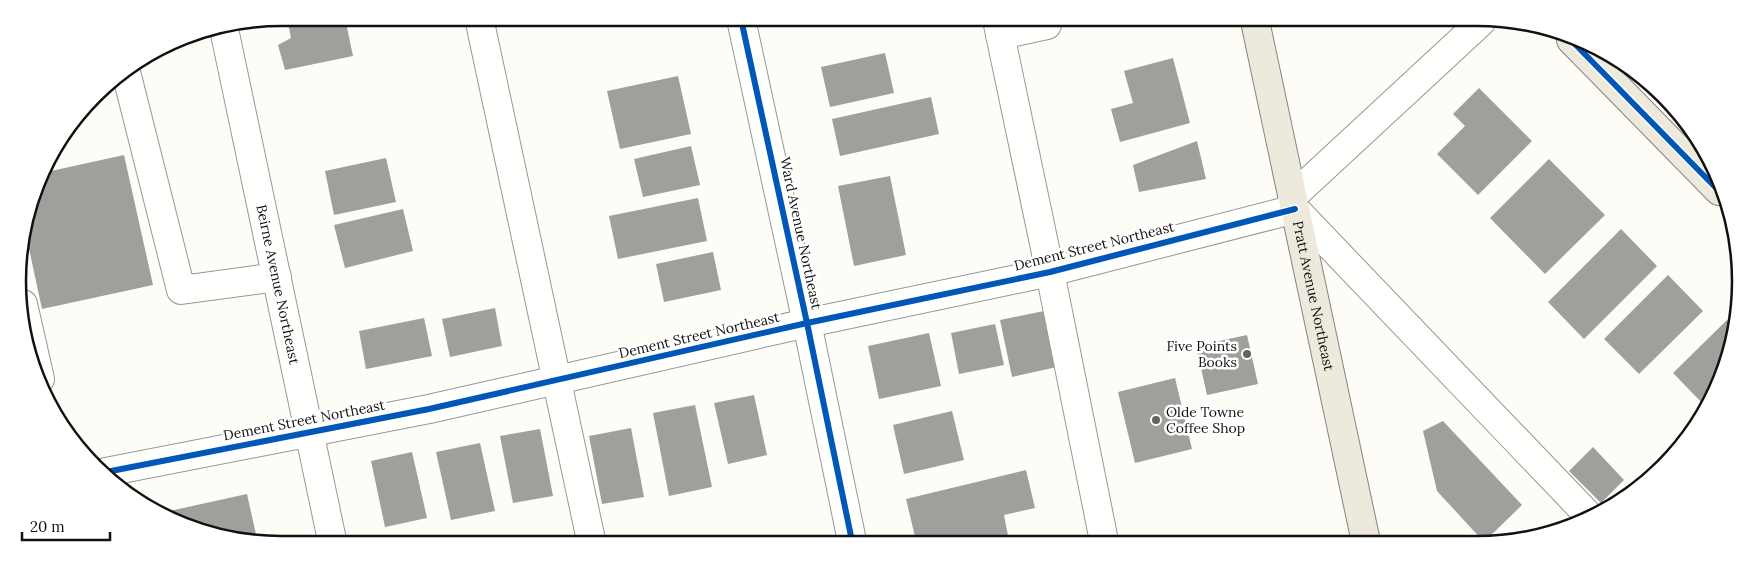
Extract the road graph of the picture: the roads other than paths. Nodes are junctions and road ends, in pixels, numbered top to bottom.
1 (481, 26) edge
2 (743, 26) edge
3 (1017, 26) edge
4 (1256, 26) edge
5 (1477, 26) edge
6 (999, 28) edge
7 (225, 33) edge
8 (1579, 48) edge
9 (128, 78) edge
10 (1712, 184) edge
11 (1294, 203) junction
12 (1050, 272) junction
13 (277, 277) junction
14 (807, 323) junction
15 (557, 380) junction
16 (310, 432) junction
17 (111, 471) edge
18 (1585, 511) edge
19 (331, 536) edge
20 (591, 536) edge
21 (851, 536) edge
22 (1103, 536) edge
23 (1365, 536) edge

1 - 15 street
2 - 14 street, Ward Avenue Northeast
3 - 6 street
4 - 11 main road, Pratt Avenue Northeast
5 - 11 street, Dement Street Northeast
6 - 12 street
7 - 13 street, Beirne Avenue Northeast
8 - 10 main road
9 - 13 street
11 - 12 street, Dement Street Northeast
11 - 18 street
11 - 23 main road, Pratt Avenue Northeast
12 - 14 street, Dement Street Northeast
12 - 22 street
13 - 16 street, Beirne Avenue Northeast
14 - 15 street, Dement Street Northeast
14 - 21 street, Ward Avenue Northeast
15 - 16 street, Dement Street Northeast
15 - 20 street
16 - 17 street, Dement Street Northeast
16 - 19 street, Beirne Avenue Northeast

